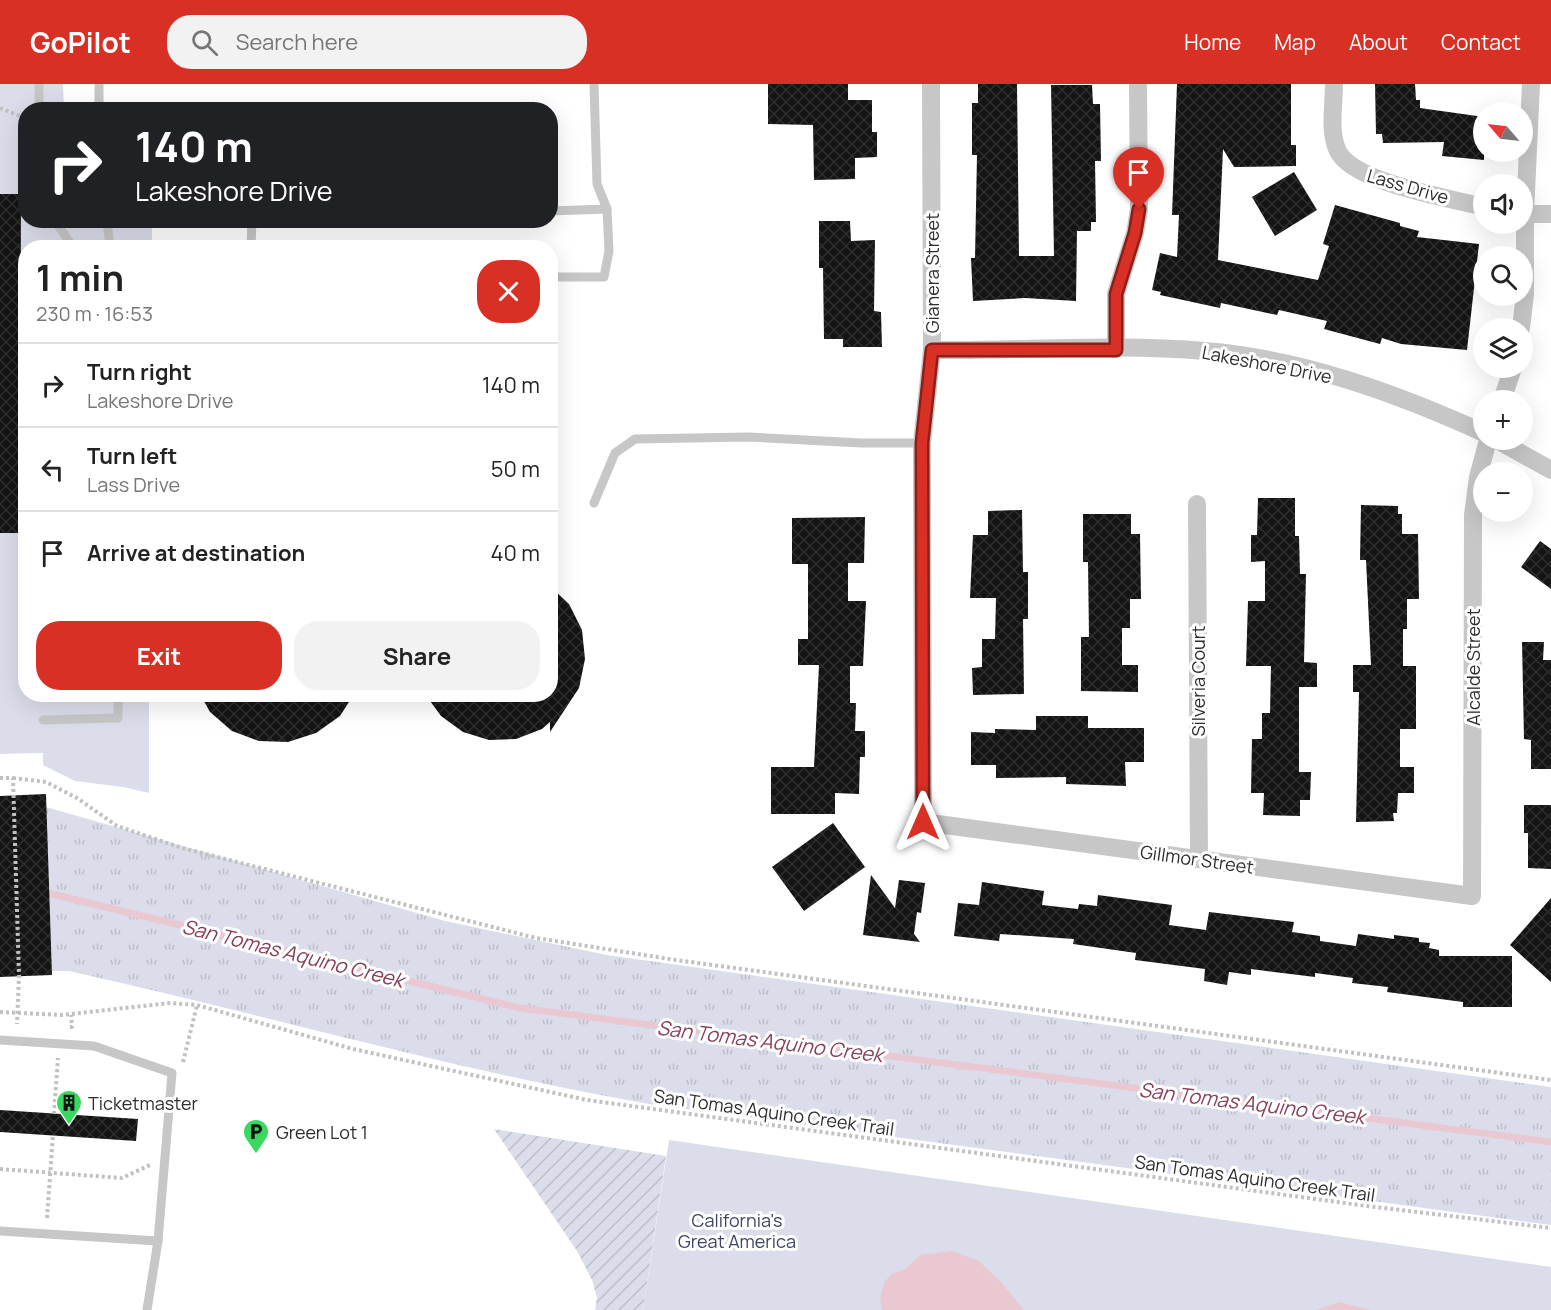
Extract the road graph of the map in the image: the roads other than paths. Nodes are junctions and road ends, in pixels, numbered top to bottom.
1 (39, 84) edge
2 (99, 84) edge
3 (594, 84) edge
4 (931, 84) edge
5 (1138, 84) edge
6 (1334, 84) edge
7 (1532, 84) edge
8 (39, 102) edge
9 (99, 102) edge
10 (1526, 174) edge
11 (1473, 204) edge
12 (608, 209) junction
13 (558, 211) edge
14 (1533, 214) edge
15 (1551, 214) edge
16 (1524, 234) edge
17 (558, 276) edge
18 (1522, 318) edge
19 (932, 350) junction
20 (1116, 350) junction
21 (1473, 428) edge
22 (922, 443) junction
23 (1485, 450) edge
24 (1515, 450) edge
25 (1551, 470) edge
26 (594, 503) dead end
27 (1197, 504) dead end
28 (118, 702) edge
29 (43, 720) dead end
30 (923, 822) joint
31 (1199, 859) junction
32 (1472, 896) joint
33 (0, 1040) edge
34 (0, 1231) edge
35 (158, 1241) junction
36 (147, 1310) edge

1 - 8 lane
2 - 9 lane
3 - 12 lane
4 - 19 street, Gianera Street
5 - 20 street
6 - 11 street, Lass Drive
7 - 10 street
12 - 13 lane
12 - 17 lane
14 - 15 street
16 - 18 street
19 - 20 street, Lakeshore Drive
19 - 22 street, Gianera Street
20 - 21 street, Lakeshore Drive
22 - 26 lane
22 - 30 street, Gianera Street
23 - 32 street, Alcalde Street
24 - 25 street
27 - 31 street, Silveria Court
28 - 29 lane
30 - 31 street, Gillmor Street
31 - 32 street, Gillmor Street
33 - 35 lane
34 - 35 lane
35 - 36 lane

